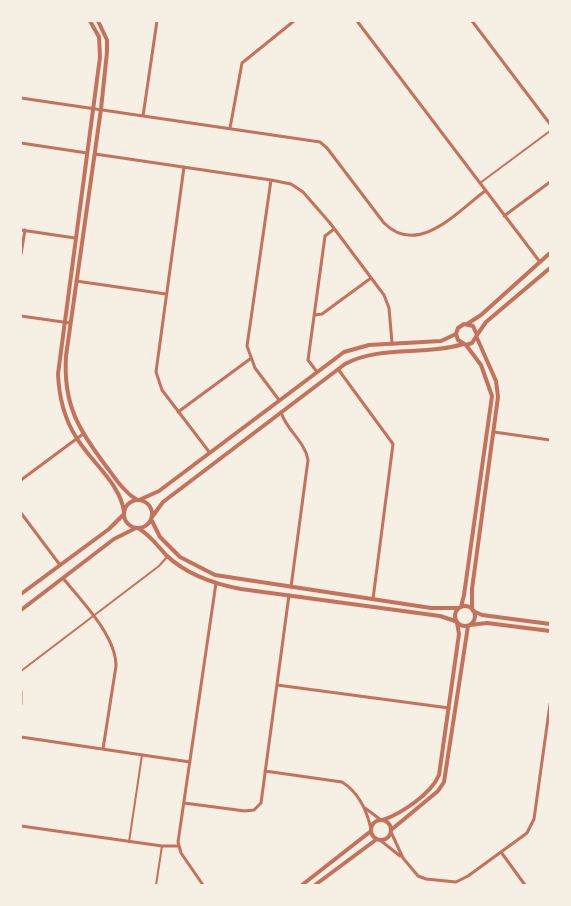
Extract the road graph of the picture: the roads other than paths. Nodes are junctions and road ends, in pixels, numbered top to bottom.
1 (90, 21) edge
2 (98, 21) edge
3 (157, 21) edge
4 (294, 21) edge
5 (357, 21) edge
6 (472, 21) edge
7 (21, 98) edge
8 (92, 108) junction
9 (101, 110) junction
10 (143, 116) junction
11 (550, 124) edge
12 (230, 128) junction
13 (550, 131) edge
14 (21, 143) edge
15 (87, 153) junction
16 (95, 154) junction
17 (184, 167) junction
18 (270, 180) junction
19 (550, 182) edge
20 (479, 184) junction
21 (485, 191) junction
22 (504, 216) junction
23 (334, 229) junction
24 (23, 230) edge
25 (75, 238) junction
26 (550, 253) edge
27 (21, 254) edge
28 (540, 262) junction
29 (548, 269) edge
30 (372, 278) junction
31 (76, 281) junction
32 (166, 294) junction
33 (315, 315) junction
34 (21, 316) edge
35 (63, 322) junction
36 (70, 323) junction
37 (467, 324) junction
38 (456, 334) junction
39 (477, 336) junction
40 (392, 343) junction
41 (464, 344) junction
42 (250, 359) junction
43 (338, 369) junction
44 (317, 372) junction
45 (279, 400) junction
46 (178, 412) junction
47 (281, 412) junction
48 (487, 431) junction
49 (494, 432) junction
50 (83, 434) junction
51 (76, 438) junction
52 (550, 440) edge
53 (210, 453) junction
54 (21, 480) edge
55 (138, 500) junction
56 (21, 513) edge
57 (124, 513) junction
58 (151, 518) junction
59 (137, 528) junction
60 (168, 556) junction
61 (60, 565) junction
62 (63, 577) junction
63 (216, 583) junction
64 (290, 588) junction
65 (21, 594) edge
66 (289, 595) junction
67 (373, 599) junction
68 (372, 607) junction
69 (459, 607) junction
70 (21, 610) edge
71 (473, 610) junction
72 (92, 616) junction
73 (456, 622) junction
74 (550, 624) edge
75 (469, 625) junction
76 (550, 631) edge
77 (21, 671) edge
78 (277, 684) junction
79 (21, 691) edge
80 (21, 704) edge
81 (550, 704) edge
82 (449, 708) junction
83 (456, 709) junction
84 (21, 737) edge
85 (103, 750) junction
86 (142, 755) junction
87 (190, 762) junction
88 (265, 771) junction
89 (184, 803) junction
90 (364, 808) junction
91 (382, 820) junction
92 (21, 826) edge
93 (371, 830) junction
94 (391, 831) junction
95 (379, 840) junction
96 (129, 842) junction
97 (162, 846) junction
98 (178, 846) junction
99 (501, 852) junction
100 (403, 858) junction
101 (156, 885) edge
102 (203, 885) edge
103 (302, 885) edge
104 (315, 885) edge
105 (525, 885) edge

1 - 8 street
2 - 9 street
3 - 10 street
4 - 12 street
5 - 20 street
6 - 11 street
7 - 8 street
8 - 9 street
8 - 15 street
9 - 10 street
9 - 16 street
10 - 12 street
12 - 21 street
13 - 20 lane
14 - 15 street
15 - 25 street
16 - 17 street
16 - 31 street
17 - 18 street
17 - 32 street
18 - 23 street
18 - 42 street
19 - 22 street
20 - 21 street
21 - 22 street
22 - 28 street
23 - 30 street
23 - 33 street
24 - 25 street
24 - 27 street
25 - 35 street
26 - 28 street
28 - 29 street
28 - 37 street
29 - 39 street
30 - 33 street
30 - 40 street
31 - 32 street
31 - 36 street
32 - 46 street
33 - 44 street
34 - 35 street
35 - 36 street
35 - 51 street
36 - 50 street
37 - 38 street
37 - 39 street
38 - 40 street
38 - 41 street
39 - 41 street
39 - 49 street
40 - 44 street
41 - 43 street
41 - 48 street
42 - 45 street
42 - 46 street
43 - 47 street
43 - 67 street
44 - 45 street
45 - 53 street
46 - 53 street
47 - 58 street
47 - 64 street
48 - 49 street
48 - 69 street
49 - 52 street
49 - 71 street
50 - 51 street
50 - 55 street
51 - 54 street
51 - 57 street
53 - 55 street
55 - 57 street
55 - 58 street
56 - 61 street
57 - 59 street
57 - 61 street
58 - 59 street
58 - 64 street
59 - 60 street
59 - 62 street
60 - 63 street
60 - 72 lane
61 - 65 street
62 - 70 street
62 - 72 street
63 - 66 street
63 - 87 street
64 - 67 street
66 - 68 street
66 - 78 street
67 - 68 street
67 - 69 street
68 - 73 street
69 - 71 street
69 - 73 street
71 - 74 street
71 - 75 street
72 - 77 lane
72 - 85 street
73 - 75 street
73 - 82 street
75 - 76 street
75 - 83 street
78 - 82 street
78 - 88 street
79 - 80 street
81 - 99 street
82 - 83 street
82 - 91 street
83 - 94 street
84 - 85 street
85 - 86 street
86 - 87 street
86 - 96 lane
87 - 89 street
88 - 89 street
88 - 90 street
89 - 98 street
90 - 91 street
90 - 93 street
91 - 93 street
91 - 94 street
92 - 96 street
93 - 95 street
93 - 103 street
94 - 95 street
94 - 100 street
95 - 100 street
95 - 104 street
96 - 97 street
97 - 98 street
97 - 101 lane
98 - 102 street
99 - 100 street
99 - 105 street

